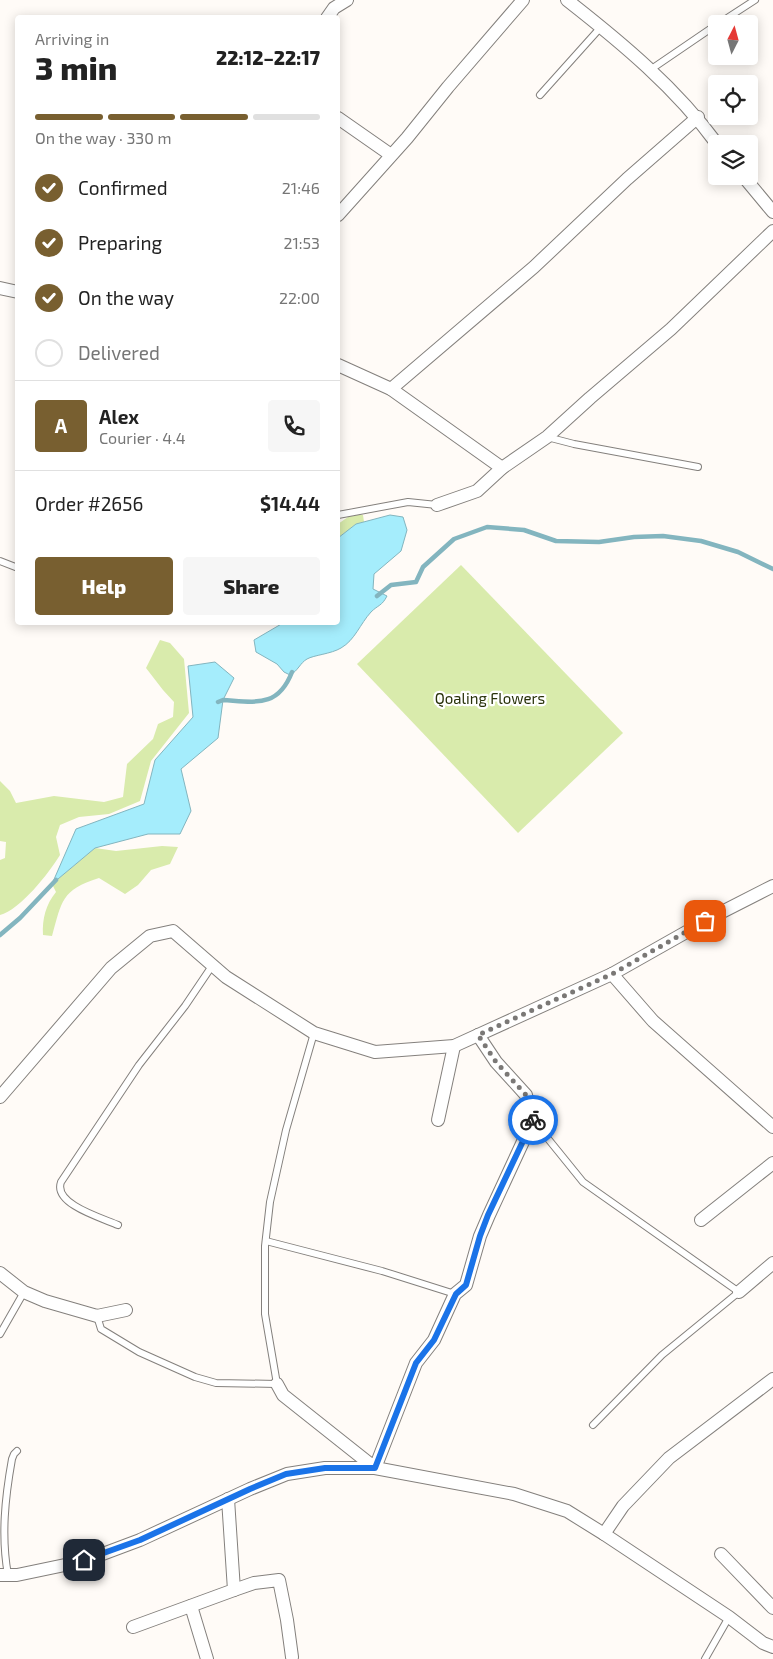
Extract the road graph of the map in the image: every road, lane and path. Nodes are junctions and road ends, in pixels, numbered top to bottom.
1 (347, 0) edge
2 (523, 0) edge
3 (567, 0) edge
4 (755, 0) edge
5 (329, 15) edge
6 (731, 15) edge
7 (601, 26) junction
8 (708, 30) edge
9 (650, 70) junction
10 (540, 95) dead end
11 (698, 118) junction
12 (340, 119) edge
13 (710, 135) edge
14 (391, 155) junction
15 (750, 185) edge
16 (773, 212) edge
17 (340, 213) edge
18 (773, 231) edge
19 (0, 288) edge
20 (15, 291) edge
21 (340, 366) edge
22 (390, 389) junction
23 (547, 438) junction
24 (698, 467) dead end
25 (502, 468) junction
26 (438, 505) joint
27 (340, 515) edge
28 (0, 561) edge
29 (15, 567) edge
30 (773, 886) edge
31 (212, 966) junction
32 (612, 974) junction
33 (314, 1033) junction
34 (478, 1035) junction
35 (454, 1046) junction
36 (0, 1097) edge
37 (532, 1119) junction
38 (438, 1120) dead end
39 (773, 1127) edge
40 (773, 1163) edge
41 (701, 1220) dead end
42 (118, 1225) dead end
43 (266, 1241) junction
44 (773, 1263) edge
45 (0, 1273) edge
46 (24, 1292) junction
47 (739, 1292) junction
48 (456, 1294) junction
49 (126, 1310) dead end
50 (97, 1316) junction
51 (0, 1334) edge
52 (773, 1379) edge
53 (277, 1384) junction
54 (592, 1425) dead end
55 (17, 1451) dead end
56 (375, 1468) junction
57 (228, 1499) junction
58 (604, 1534) junction
59 (721, 1554) dead end
60 (4, 1575) edge
61 (234, 1590) junction
62 (191, 1606) junction
63 (773, 1608) edge
64 (729, 1617) junction
65 (133, 1627) dead end
66 (773, 1647) edge
67 (292, 1658) dead end
68 (207, 1659) edge
69 (705, 1659) edge

1 - 5 street
2 - 14 street
3 - 7 street
4 - 6 lane
7 - 9 street
7 - 10 lane
8 - 9 lane
9 - 11 street
11 - 13 street
11 - 22 street
12 - 14 street
14 - 17 street
15 - 16 street
18 - 23 street
19 - 20 street
21 - 22 street
22 - 25 street
23 - 24 lane
23 - 25 street
25 - 26 street
26 - 27 lane
28 - 29 lane
30 - 32 street
31 - 33 street
31 - 36 street
31 - 42 lane
32 - 34 street
32 - 39 street
33 - 35 street
33 - 43 lane
34 - 35 street
34 - 37 street
35 - 38 street
37 - 47 lane
37 - 48 street
40 - 41 street
43 - 48 lane
43 - 53 lane
44 - 47 street
45 - 46 street
46 - 50 street
46 - 51 lane
47 - 54 lane
48 - 56 street
49 - 50 street
50 - 53 lane
52 - 58 street
53 - 56 street
55 - 60 lane
56 - 57 street
56 - 58 street
57 - 60 street
57 - 61 street
58 - 64 street
59 - 63 street
61 - 62 street
61 - 67 street
62 - 65 street
62 - 68 street
64 - 66 street
64 - 69 lane

